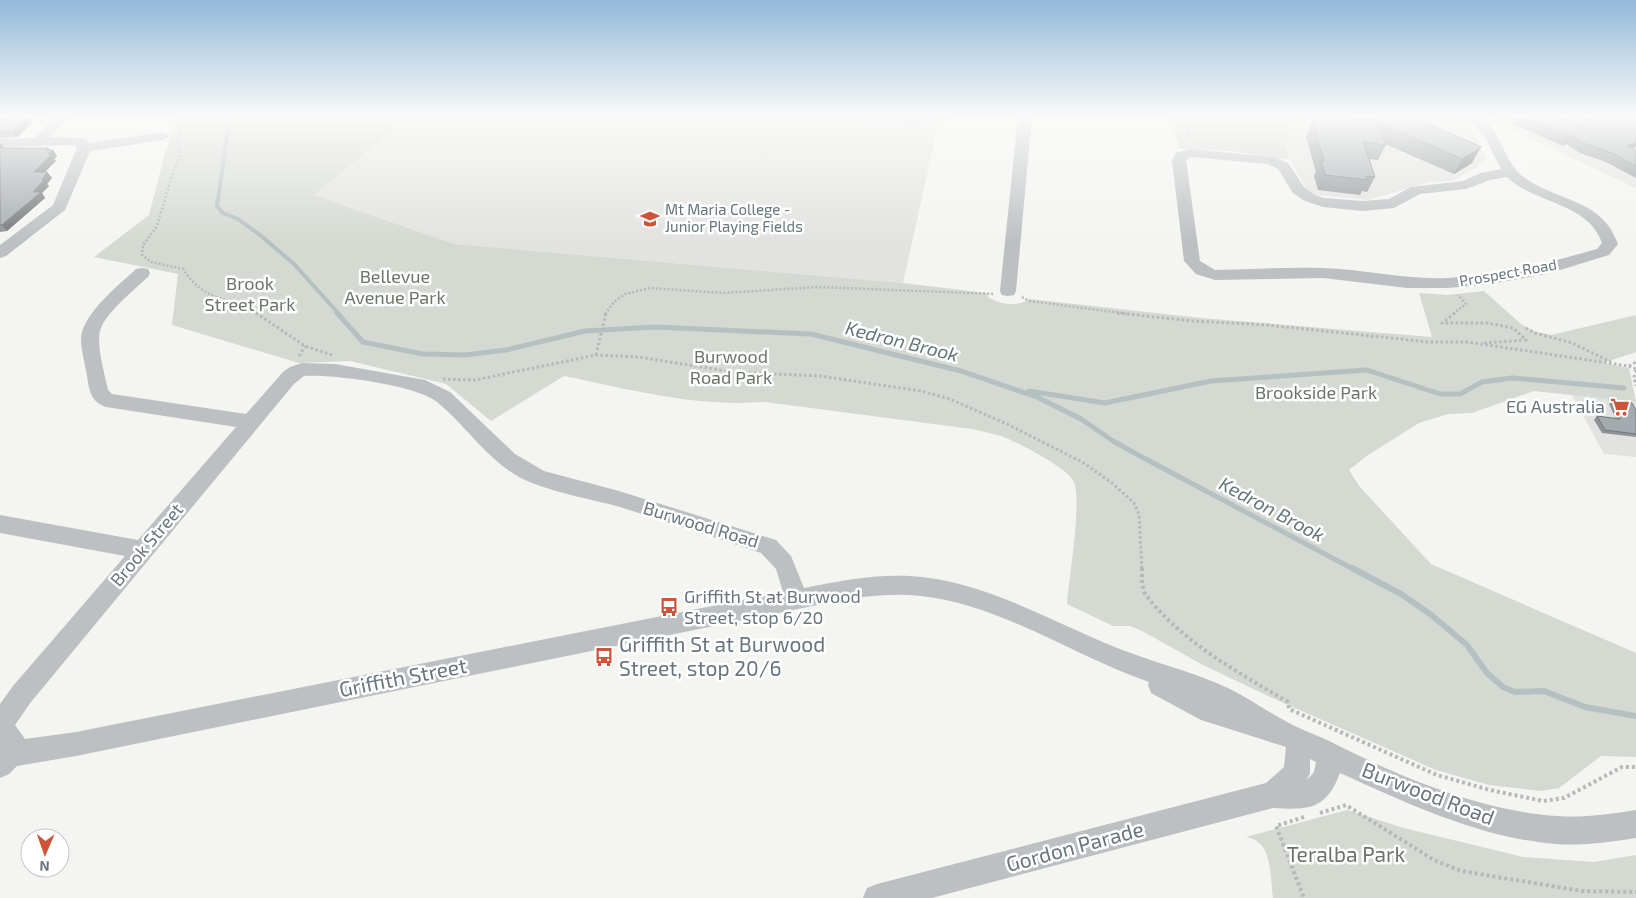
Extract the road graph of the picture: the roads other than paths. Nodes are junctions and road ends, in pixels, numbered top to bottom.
1 (80, 158) edge
2 (1021, 158) edge
3 (1181, 158) edge
4 (1245, 158) edge
5 (1502, 158) edge
6 (1509, 172) junction
7 (2, 251) edge
8 (142, 273) dead end
9 (1008, 291) road end
10 (301, 370) joint
11 (251, 422) junction
12 (0, 524) edge
13 (142, 550) junction
14 (796, 599) junction
15 (0, 725) edge
16 (1293, 738) junction
17 (3, 750) edge
18 (1331, 755) junction
19 (1272, 795) junction
20 (1636, 824) edge
21 (878, 898) edge

1 - 7 street
2 - 9 street
3 - 6 street, Prospect Road
4 - 6 street, Prospect Road
5 - 6 street, Prospect Road
8 - 11 street
10 - 11 street, Brook Street
10 - 14 street, Burwood Road
11 - 13 street, Brook Street
12 - 13 street
13 - 15 street, Brook Street
14 - 16 street, Burwood Road
14 - 17 street, Griffith Street
16 - 18 street, Burwood Road
16 - 19 street, Gordon Parade
18 - 19 street, Gordon Parade
18 - 20 street, Burwood Road
19 - 21 street, Gordon Parade

